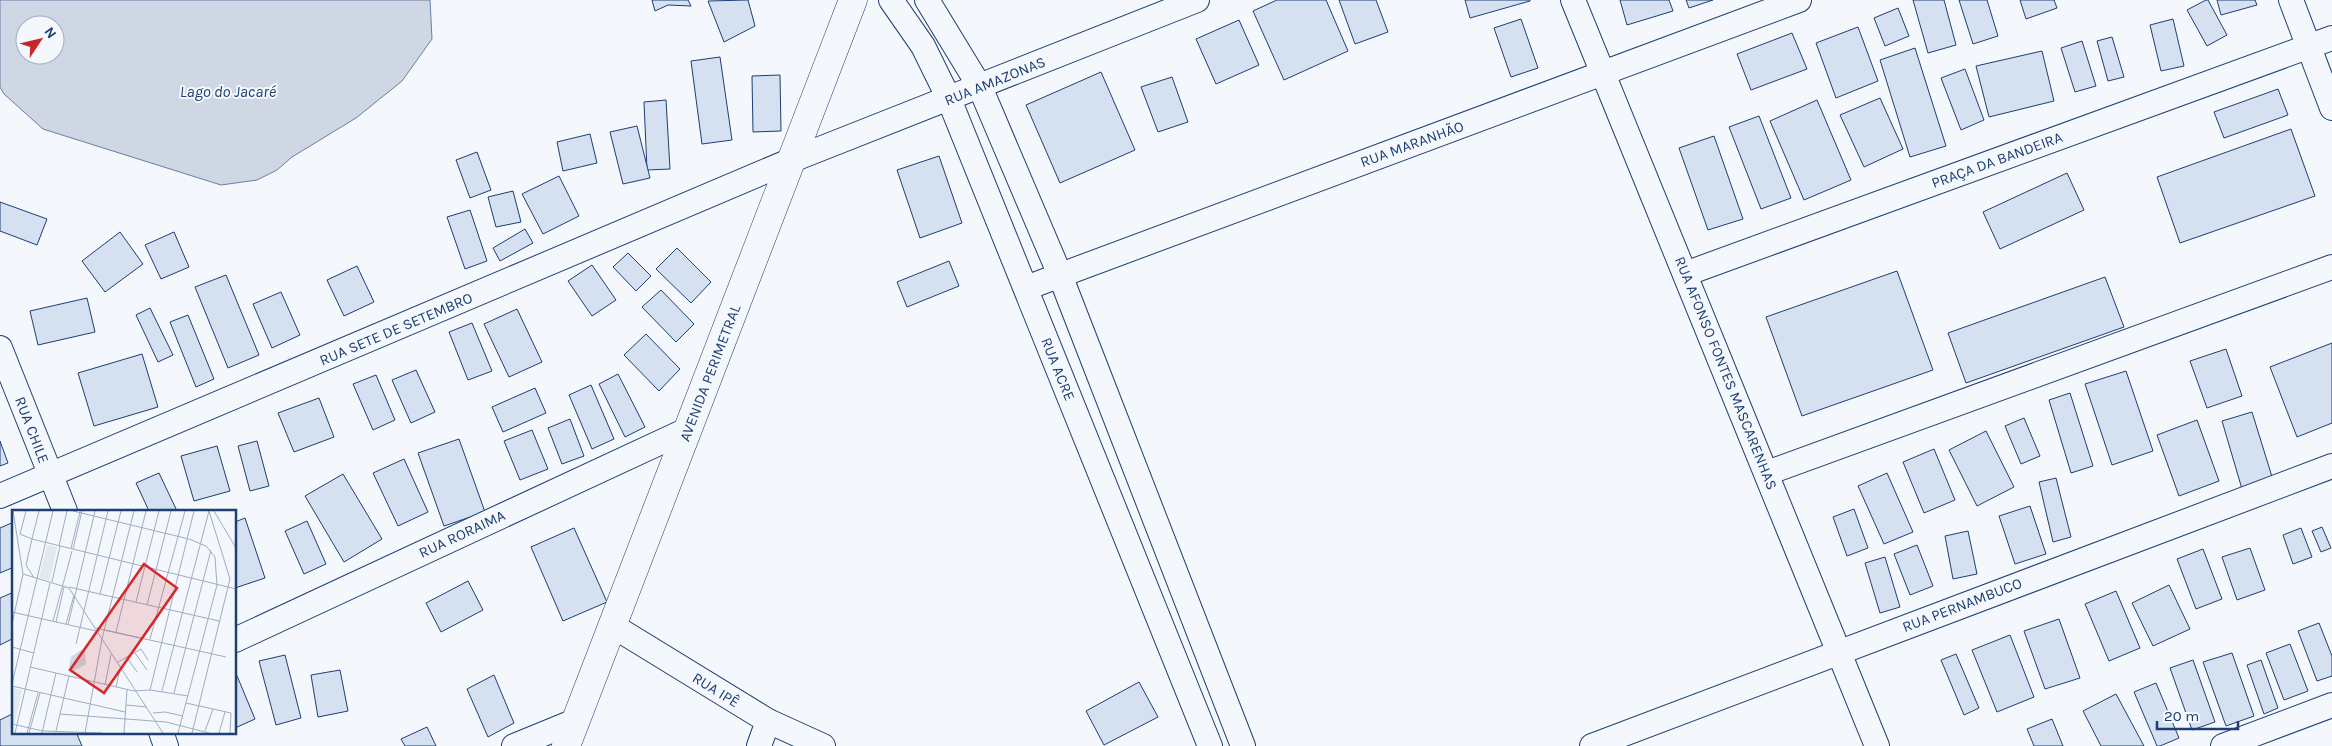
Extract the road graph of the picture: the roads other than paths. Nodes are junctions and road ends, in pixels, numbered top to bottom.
1 (891, 0) edge
2 (927, 0) edge
3 (1197, 0) edge
4 (1573, 0) edge
5 (1799, 0) edge
6 (2291, 0) edge
7 (849, 4) edge
8 (2332, 38) edge
9 (2309, 47) junction
10 (1603, 73) junction
11 (980, 87) junction
12 (948, 99) junction
13 (2332, 108) edge
14 (792, 160) junction
15 (2332, 267) edge
16 (1685, 274) junction
17 (1060, 275) junction
18 (1026, 288) junction
19 (0, 348) edge
20 (689, 429) junction
21 (2332, 466) edge
22 (1767, 473) junction
23 (49, 474) junction
24 (0, 496) edge
25 (65, 510) edge
26 (613, 626) junction
27 (236, 640) edge
28 (1839, 651) junction
29 (2332, 705) edge
30 (768, 722) junction
31 (162, 734) edge
32 (570, 734) edge
33 (166, 746) edge
34 (514, 746) edge
35 (759, 746) edge
36 (823, 746) edge
37 (1210, 746) edge
38 (1243, 746) edge
39 (1592, 746) edge
40 (1877, 746) edge
41 (2223, 746) edge

1 - 12 street, RUA ACRE
2 - 11 street
3 - 11 street, RUA AMAZONAS
4 - 10 street, RUA AFONSO FONTES MASCARENHAS
5 - 10 street, RUA MARANHÃO
6 - 9 street
7 - 14 main road, AVENIDA PERIMETRAL
8 - 9 street, PRAÇA DA BANDEIRA
9 - 13 street
9 - 16 street, PRAÇA DA BANDEIRA
10 - 16 street, RUA AFONSO FONTES MASCARENHAS
10 - 17 street, RUA MARANHÃO
11 - 12 street, RUA AMAZONAS
11 - 17 street
12 - 14 street, RUA AMAZONAS
12 - 18 street, RUA ACRE
14 - 20 main road, AVENIDA PERIMETRAL
14 - 23 street, RUA SETE DE SETEMBRO
15 - 22 street
16 - 22 street, RUA AFONSO FONTES MASCARENHAS
17 - 18 street, RUA MARANHÃO
17 - 38 street
18 - 37 street, RUA ACRE
19 - 23 street, RUA CHILE
20 - 26 main road, AVENIDA PERIMETRAL
20 - 27 street, RUA RORAIMA
21 - 28 street, RUA PERNAMBUCO
22 - 28 street, RUA AFONSO FONTES MASCARENHAS
23 - 24 street, RUA SETE DE SETEMBRO
23 - 25 street, RUA CHILE
26 - 30 street, RUA IPÊ
26 - 32 main road, AVENIDA PERIMETRAL
28 - 39 street, RUA PERNAMBUCO
28 - 40 street, RUA AFONSO FONTES MASCARENHAS
29 - 41 street
30 - 35 street
30 - 36 street, RUA IPÊ
31 - 33 street
32 - 34 street

